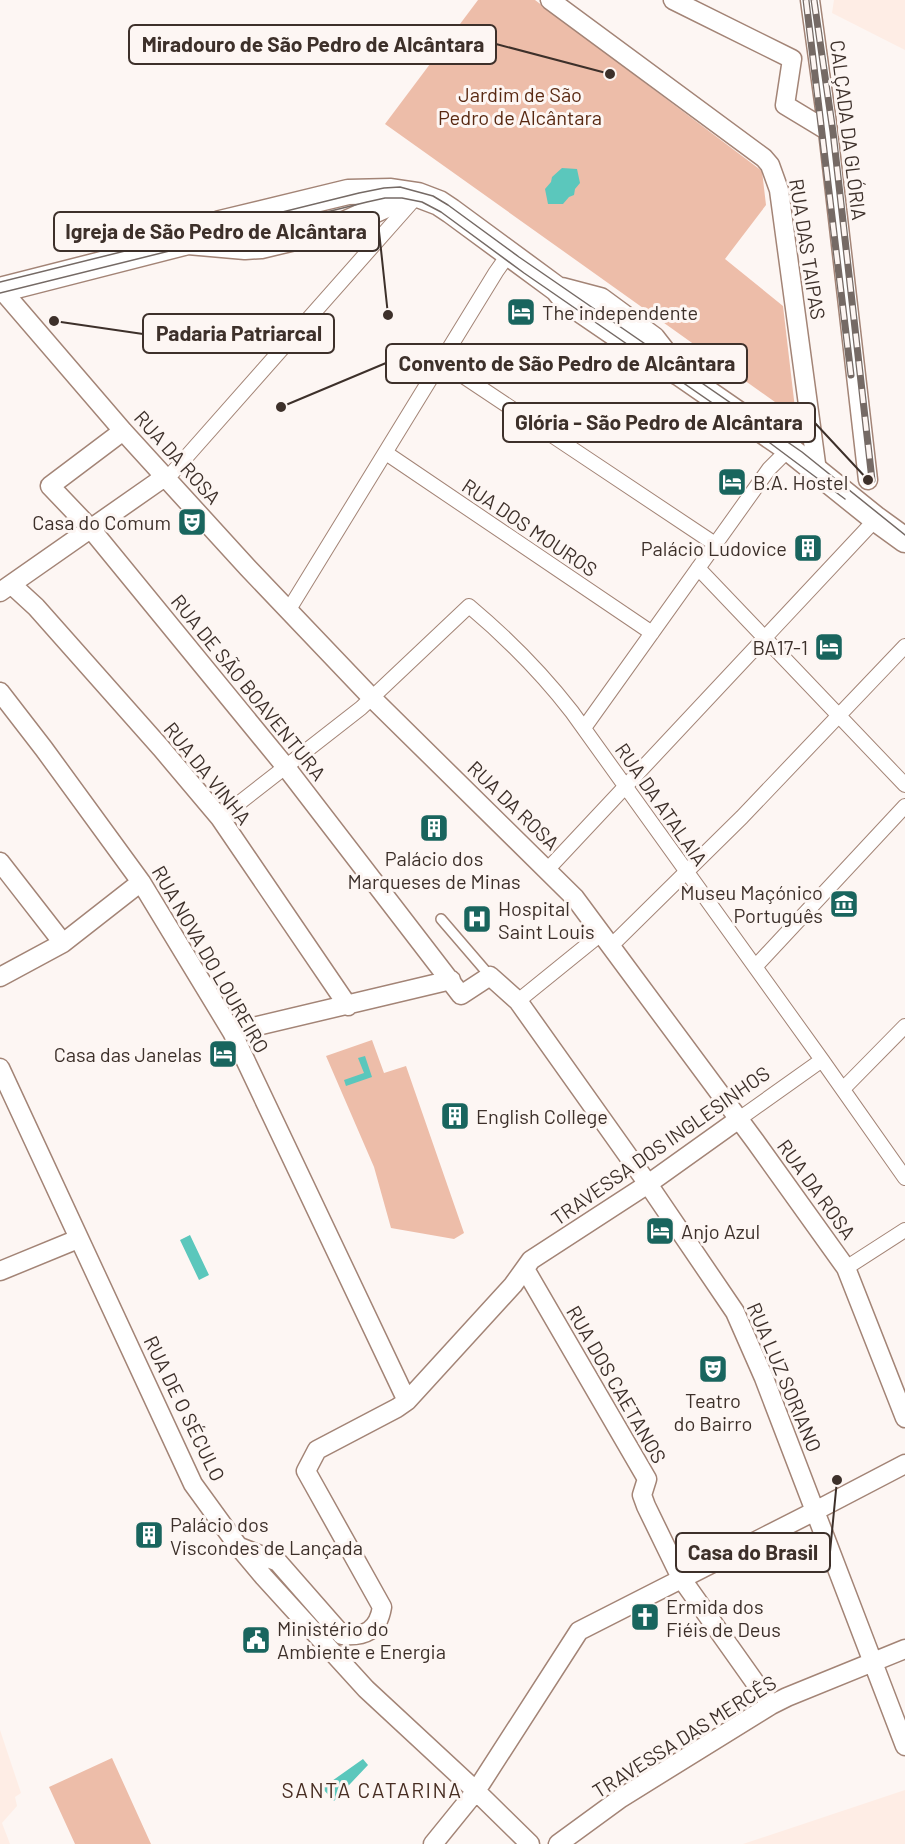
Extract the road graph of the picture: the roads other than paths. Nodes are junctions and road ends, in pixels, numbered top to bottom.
1 (550, 0) edge
2 (673, 0) edge
3 (810, 0) edge
4 (828, 130) junction
5 (418, 195) junction
6 (265, 222) dead end
7 (221, 234) dead end
8 (188, 242) junction
9 (508, 255) junction
10 (1, 289) edge
11 (442, 362) junction
12 (123, 431) junction
13 (789, 449) junction
14 (386, 453) junction
15 (817, 471) junction
16 (166, 476) junction
17 (868, 480) dead end
18 (876, 519) junction
19 (91, 530) junction
20 (905, 540) edge
21 (715, 544) junction
22 (698, 568) junction
23 (6, 588) edge
24 (288, 611) junction
25 (652, 633) junction
26 (764, 637) junction
27 (905, 646) edge
28 (0, 692) edge
29 (371, 698) junction
30 (839, 715) junction
31 (584, 728) junction
32 (285, 766) junction
33 (905, 785) edge
34 (624, 786) junction
35 (905, 806) edge
36 (220, 818) junction
37 (0, 862) edge
38 (548, 869) junction
39 (687, 873) junction
40 (141, 882) junction
41 (441, 919) dead end
42 (607, 939) junction
43 (63, 943) junction
44 (755, 967) junction
45 (490, 976) junction
46 (0, 977) edge
47 (456, 988) junction
48 (518, 1001) junction
49 (348, 1006) junction
50 (905, 1026) edge
51 (232, 1032) junction
52 (822, 1060) junction
53 (0, 1068) edge
54 (843, 1089) junction
55 (739, 1119) junction
56 (905, 1178) edge
57 (648, 1184) junction
58 (905, 1230) edge
59 (78, 1239) junction
60 (846, 1268) junction
61 (525, 1269) junction
62 (0, 1270) edge
63 (407, 1401) junction
64 (905, 1418) edge
65 (905, 1464) edge
66 (815, 1511) junction
67 (238, 1546) junction
68 (681, 1578) junction
69 (905, 1649) edge
70 (873, 1661) junction
71 (771, 1705) junction
72 (905, 1746) edge
73 (476, 1791) junction
74 (433, 1844) edge
75 (530, 1844) edge
76 (558, 1844) edge

1 - 15 street, RUA DAS TAIPAS
2 - 4 street
3 - 4 street, CALÇADA DA GLÓRIA
4 - 17 street, CALÇADA DA GLÓRIA
5 - 6 lane
5 - 8 main road
5 - 8 main road
5 - 9 main road
5 - 16 street
7 - 8 lane
8 - 10 main road
9 - 11 street
9 - 13 main road
10 - 12 street, RUA DA ROSA
11 - 14 street
11 - 21 street
12 - 16 street, RUA DA ROSA
12 - 19 street, RUA DE SÃO BOAVENTURA
13 - 15 main road
13 - 21 street
14 - 24 street
14 - 25 street, RUA DOS MOUROS
15 - 18 main road
16 - 19 street
16 - 24 street, RUA DA ROSA
18 - 20 main road
18 - 26 street
19 - 23 street
19 - 32 street, RUA DE SÃO BOAVENTURA
21 - 22 street
22 - 25 street
22 - 26 street
23 - 36 street, RUA DA VINHA
24 - 29 street, RUA DA ROSA
25 - 31 street
26 - 30 street
26 - 34 street
27 - 30 street
28 - 40 street, RUA NOVA DO LOUREIRO
29 - 31 street, RUA DA ATALAIA
29 - 32 street
29 - 38 street, RUA DA ROSA
30 - 33 street
30 - 39 street
31 - 34 street, RUA DA ATALAIA
32 - 36 street
32 - 47 street, RUA DE SÃO BOAVENTURA
34 - 38 street
34 - 39 street, RUA DA ATALAIA
35 - 44 street
36 - 49 street, RUA DA VINHA
37 - 43 street
38 - 42 street, RUA DA ROSA
39 - 42 street
39 - 44 street, RUA DA ATALAIA
40 - 43 street
40 - 51 street, RUA NOVA DO LOUREIRO
41 - 45 lane
42 - 48 street
42 - 55 street, RUA DA ROSA
43 - 46 street
44 - 52 street, RUA DA ATALAIA
45 - 47 street
45 - 48 street, RUA LUZ SORIANO
47 - 49 street
48 - 57 street, RUA LUZ SORIANO
49 - 51 street
50 - 54 street
51 - 63 street, RUA NOVA DO LOUREIRO
52 - 54 street, RUA DA ATALAIA
52 - 55 street, TRAVESSA DOS INGLESINHOS
53 - 59 street, RUA DE O SÉCULO
54 - 56 street, RUA DA ATALAIA
55 - 57 street, TRAVESSA DOS INGLESINHOS
55 - 60 street, RUA DA ROSA
57 - 61 street, TRAVESSA DOS INGLESINHOS
57 - 66 street, RUA LUZ SORIANO
58 - 60 street
59 - 62 street
59 - 67 street, RUA DE O SÉCULO
60 - 64 street, RUA DA ROSA
61 - 63 street, TRAVESSA DOS INGLESINHOS
61 - 68 street, RUA DOS CAETANOS
63 - 67 street, TRAVESSA DOS INGLESINHOS
65 - 66 street
66 - 68 street
66 - 70 street, RUA LUZ SORIANO
67 - 73 street, RUA DE O SÉCULO
68 - 71 street, RUA DOS CAETANOS
68 - 73 street
69 - 70 street, TRAVESSA DAS MERCÊS
70 - 71 street, TRAVESSA DAS MERCÊS
70 - 72 street, RUA LUZ SORIANO
71 - 76 street, TRAVESSA DAS MERCÊS
73 - 74 street
73 - 75 street, RUA DE O SÉCULO

